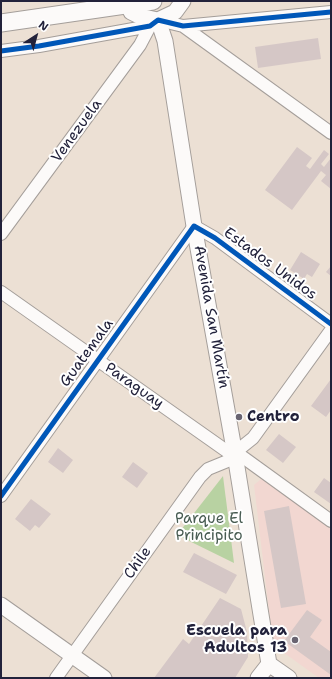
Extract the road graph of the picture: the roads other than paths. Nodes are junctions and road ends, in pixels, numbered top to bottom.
1 (153, 1) edge
2 (183, 1) edge
3 (127, 3) edge
4 (331, 12) edge
5 (1, 23) edge
6 (154, 23) junction
7 (183, 26) junction
8 (1, 51) edge
9 (331, 133) edge
10 (194, 226) junction
11 (1, 234) edge
12 (1, 292) edge
13 (331, 324) edge
14 (331, 330) edge
15 (96, 360) junction
16 (234, 454) junction
17 (1, 496) edge
18 (331, 521) edge
19 (1, 606) edge
20 (73, 655) junction
21 (269, 664) junction
22 (56, 678) edge
23 (104, 678) edge
24 (258, 678) edge
25 (289, 678) edge

1 - 3 highway
2 - 6 main road
3 - 5 highway
3 - 6 main road
4 - 7 street
6 - 7 street
6 - 8 street
6 - 10 main road, Avenida San Martín
6 - 11 street, Venezuela
7 - 9 street
10 - 13 street, Estados Unidos
10 - 15 street, Guatemala
10 - 16 main road, Avenida San Martín
12 - 15 street, Paraguay
14 - 16 street, Chile
15 - 16 street, Paraguay
15 - 17 street, Guatemala
16 - 18 street, Paraguay
16 - 20 street, Chile
16 - 21 main road, Avenida San Martín
19 - 20 main road
20 - 22 street, Chile
20 - 23 main road
21 - 24 main road
21 - 25 main road

